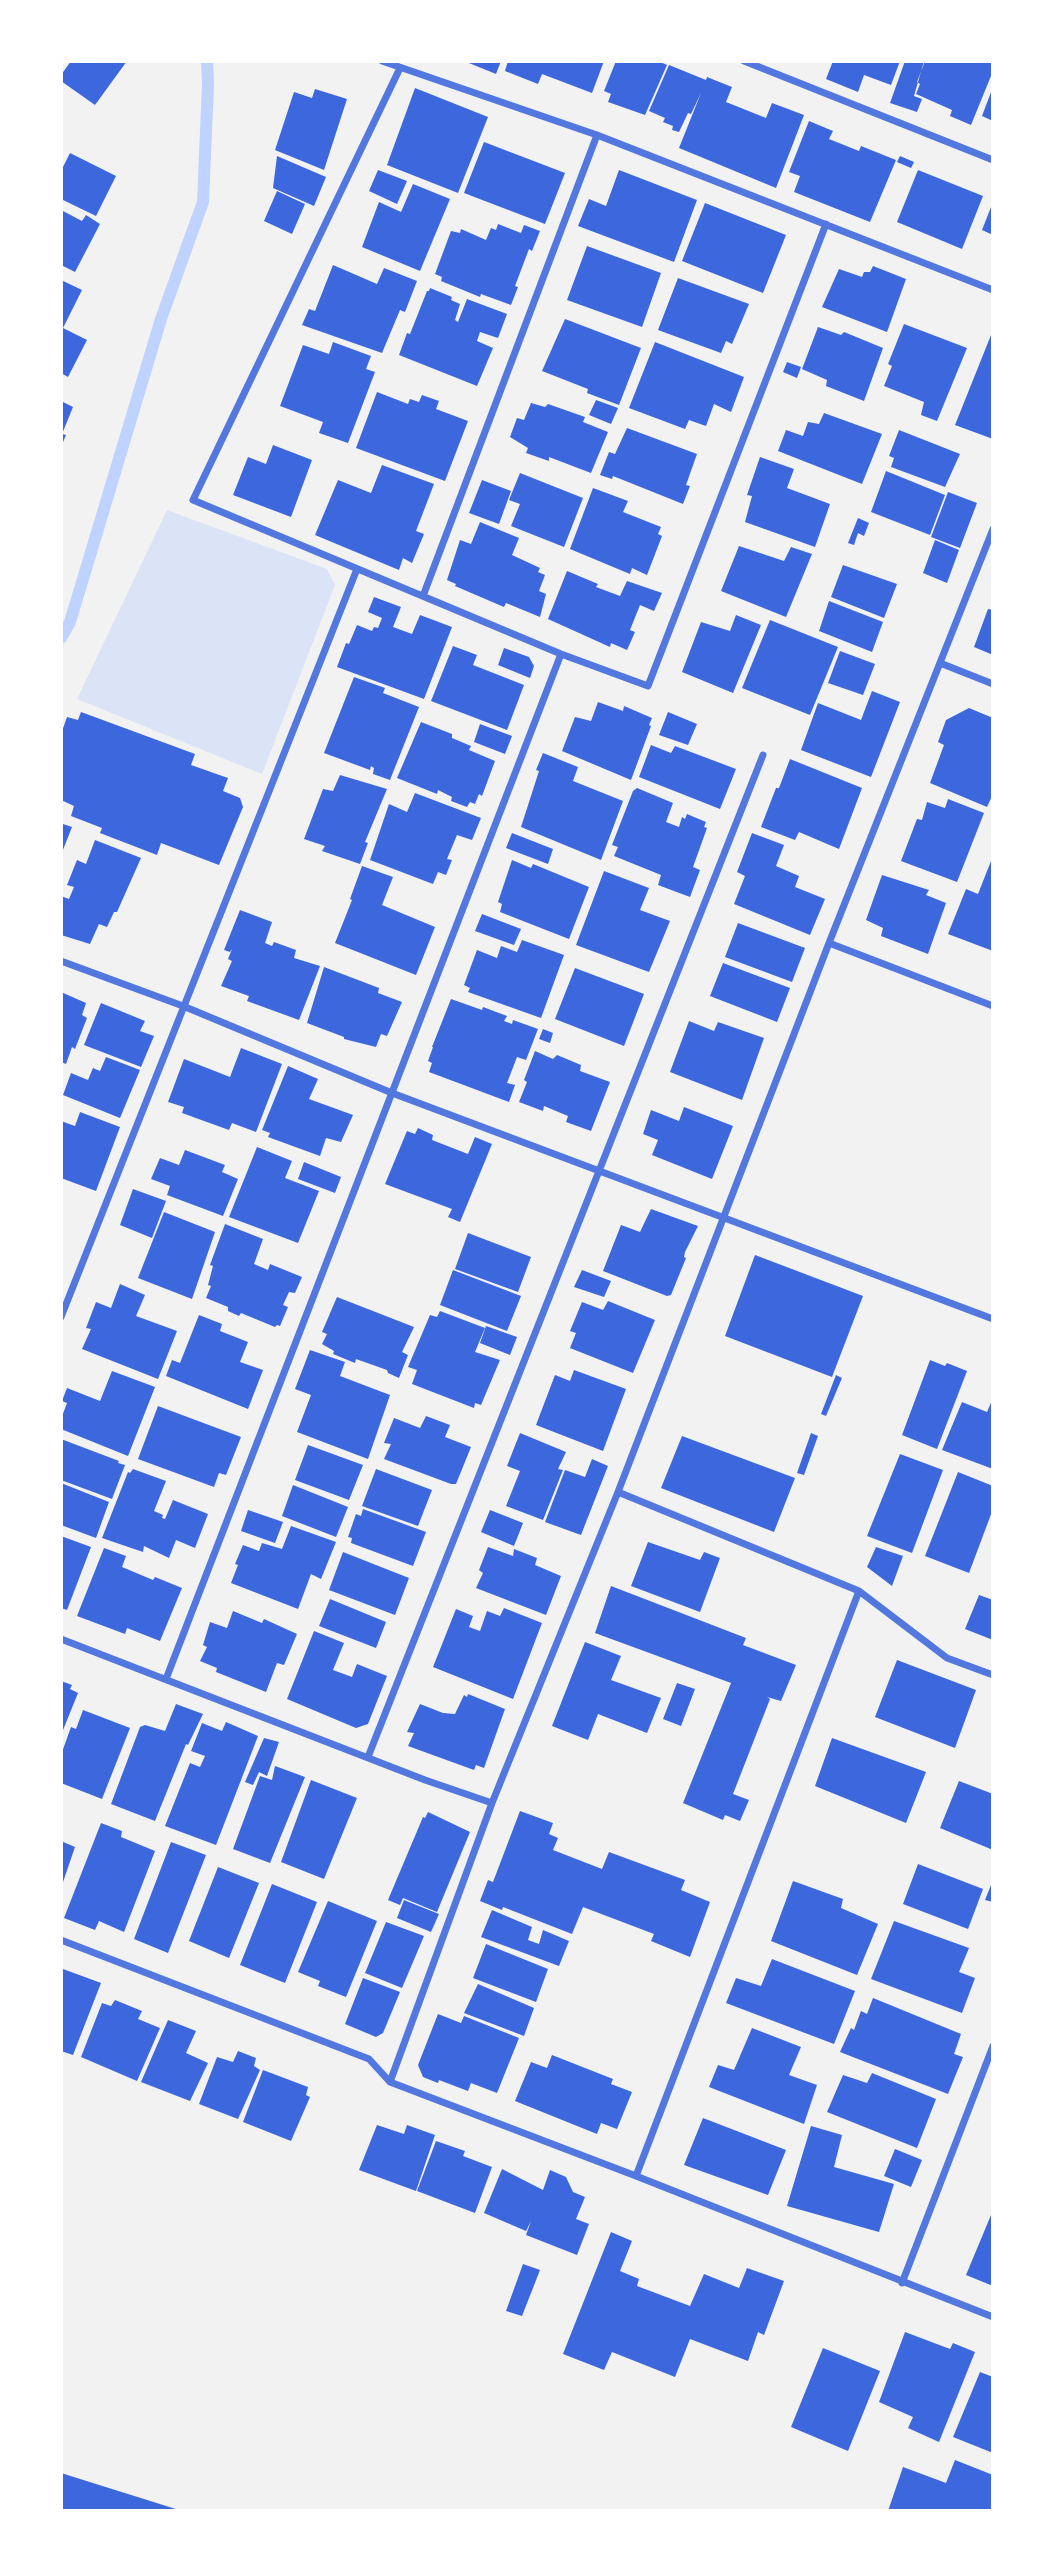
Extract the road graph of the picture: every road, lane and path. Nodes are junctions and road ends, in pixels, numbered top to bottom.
1 (382, 61) edge
2 (744, 61) edge
3 (400, 68) junction
4 (597, 135) junction
5 (993, 160) edge
6 (826, 224) junction
7 (993, 290) edge
8 (993, 529) edge
9 (357, 569) junction
10 (423, 596) junction
11 (561, 654) junction
12 (940, 663) junction
13 (993, 684) edge
14 (763, 755) dead end
15 (829, 943) junction
16 (61, 961) edge
17 (183, 1006) junction
18 (993, 1006) edge
19 (392, 1093) junction
20 (598, 1170) junction
21 (726, 1218) junction
22 (61, 1317) edge
23 (993, 1319) edge
24 (618, 1492) junction
25 (859, 1591) junction
26 (61, 1639) edge
27 (993, 1675) edge
28 (166, 1679) junction
29 (368, 1756) junction
30 (492, 1803) junction
31 (61, 1940) edge
32 (993, 2046) edge
33 (390, 2082) junction
34 (636, 2176) junction
35 (902, 2283) junction
36 (993, 2318) edge

1 - 3 street
2 - 5 street
3 - 4 street
3 - 9 street
4 - 6 street
4 - 10 street
6 - 7 street
6 - 11 street
8 - 12 street
9 - 10 street
9 - 17 street
10 - 11 street
11 - 19 street
12 - 13 street
12 - 15 street
14 - 20 street
15 - 18 street
15 - 21 street
16 - 17 street
17 - 19 street
17 - 22 street
19 - 20 street
19 - 28 street
20 - 21 street
20 - 29 street
21 - 23 street
21 - 24 street
24 - 25 street
24 - 30 street
25 - 27 street
25 - 34 street
26 - 28 street
28 - 29 street
29 - 30 street
30 - 33 street
31 - 33 street
32 - 35 street
33 - 34 street
34 - 35 street
35 - 36 street

